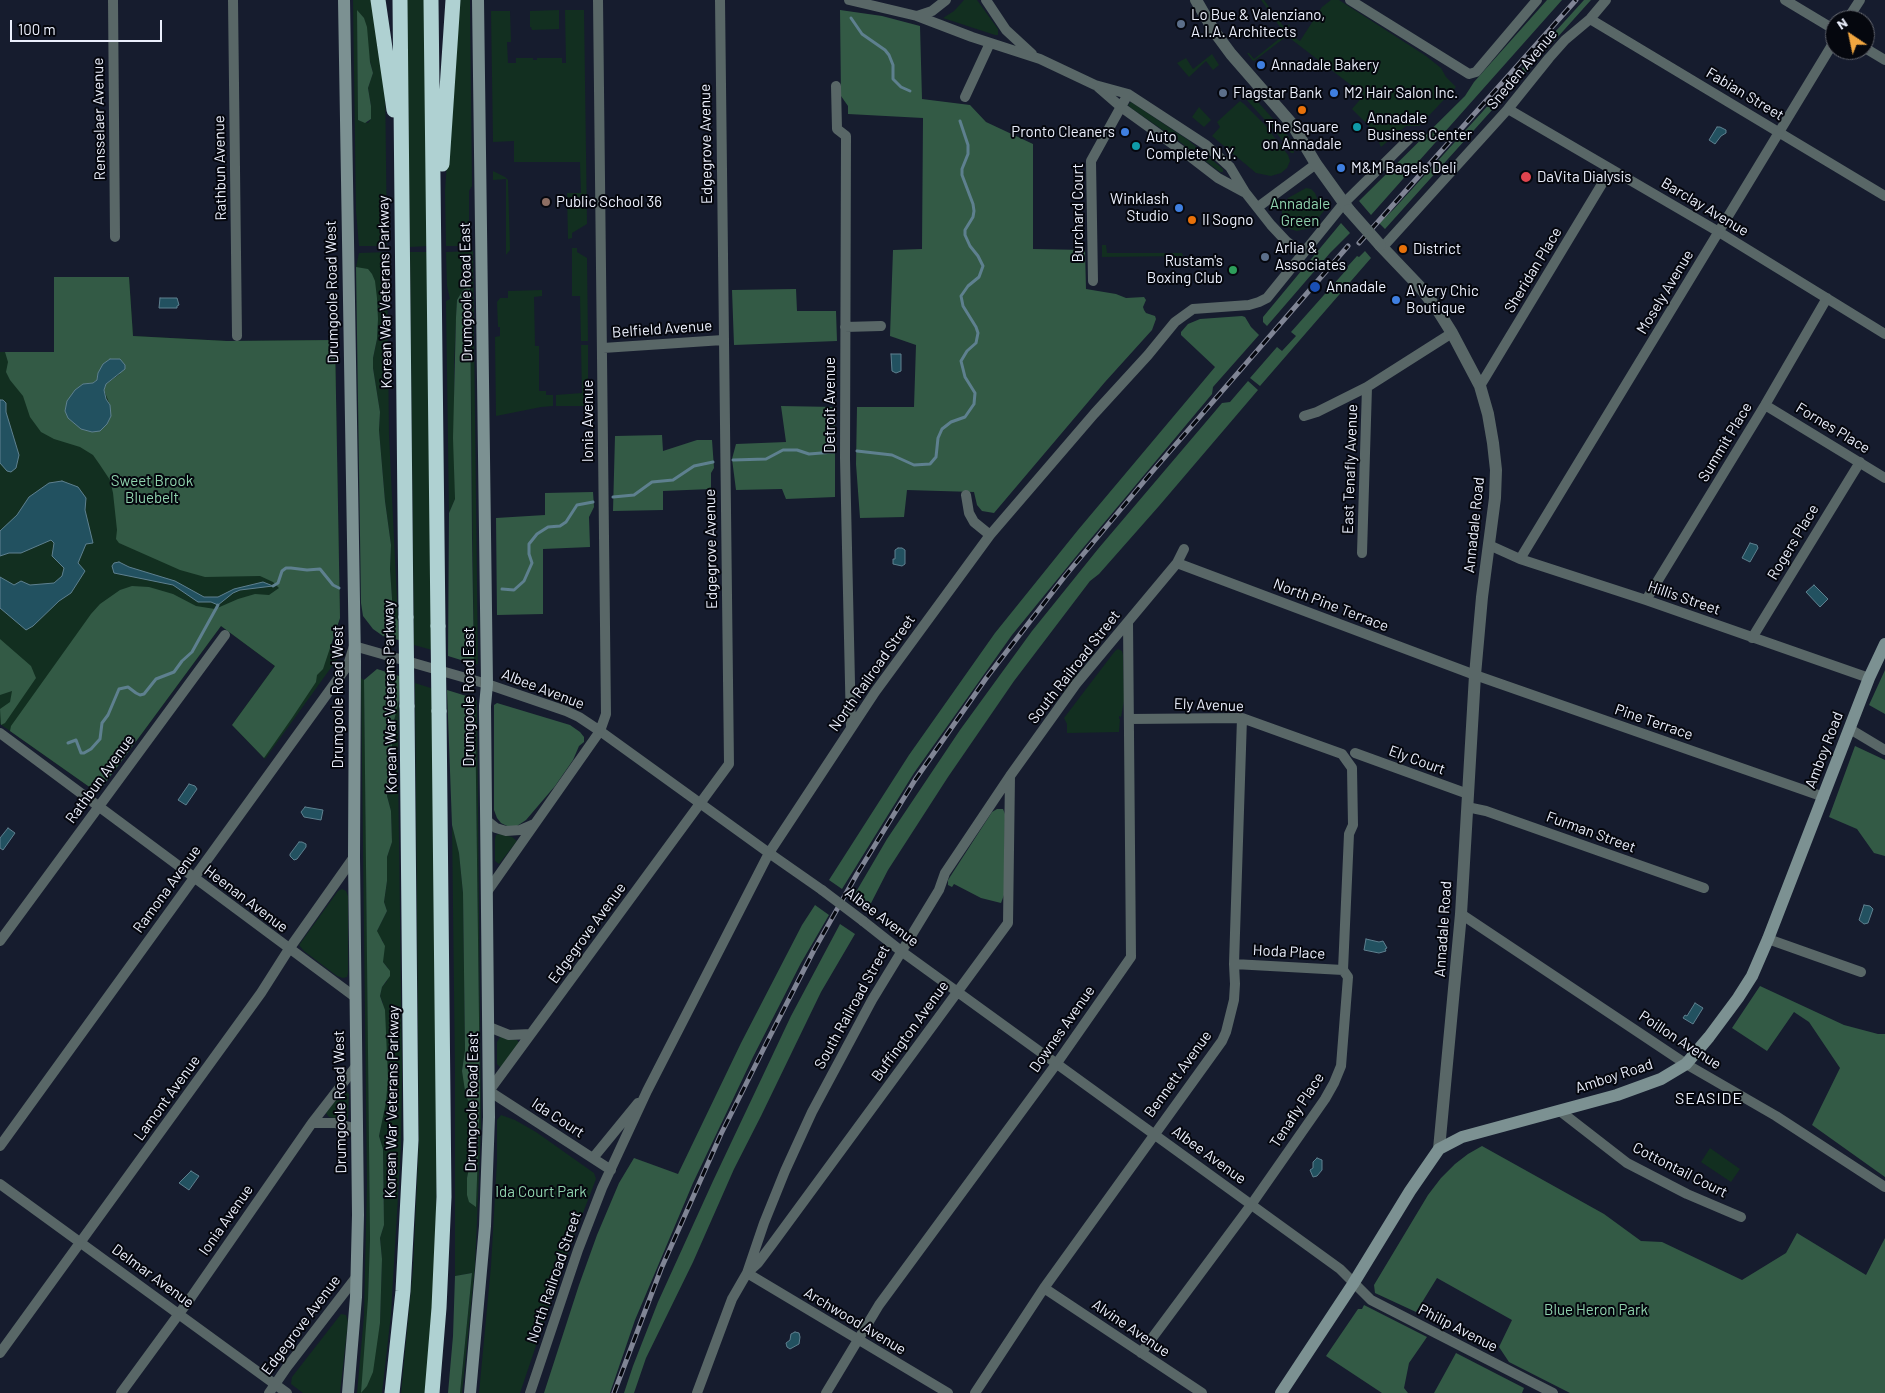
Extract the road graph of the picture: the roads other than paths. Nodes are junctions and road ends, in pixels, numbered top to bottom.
1 (113, 0) edge
2 (233, 0) edge
3 (344, 0) edge
4 (378, 0) edge
5 (400, 0) edge
6 (432, 0) edge
7 (453, 0) edge
8 (478, 0) edge
9 (598, 0) edge
10 (720, 0) edge
11 (849, 0) edge
12 (946, 0) edge
13 (986, 0) edge
14 (1196, 0) edge
15 (1350, 0) edge
16 (1537, 0) edge
17 (1606, 0) edge
18 (1785, 0) edge
19 (917, 16) junction
20 (1590, 19) junction
21 (1825, 24) edge
22 (990, 43) junction
23 (1825, 57) edge
24 (1040, 59) junction
25 (1095, 85) junction
26 (836, 86) dead end
27 (1128, 94) junction
28 (965, 97) dead end
29 (1121, 107) junction
30 (1508, 109) junction
31 (1780, 132) junction
32 (401, 136) junction
33 (1410, 139) dead end
34 (1316, 164) junction
35 (1611, 169) junction
36 (1245, 192) junction
37 (1885, 196) edge
38 (1258, 207) junction
39 (1347, 207) junction
40 (1719, 232) junction
41 (434, 235) junction
42 (115, 237) dead end
43 (1381, 246) junction
44 (1303, 254) junction
45 (1093, 281) dead end
46 (1827, 298) junction
47 (846, 326) junction
48 (881, 326) dead end
49 (1452, 333) junction
50 (1885, 334) edge
51 (237, 336) dead end
52 (723, 340) junction
53 (603, 348) junction
54 (1480, 386) junction
55 (1367, 387) junction
56 (1765, 405) junction
57 (1304, 416) dead end
58 (1860, 462) junction
59 (1885, 478) edge
60 (966, 495) dead end
61 (990, 535) junction
62 (1489, 545) junction
63 (1184, 549) dead end
64 (1362, 553) dead end
65 (1520, 559) junction
66 (1177, 563) junction
67 (1646, 600) junction
68 (1128, 622) junction
69 (225, 636) dead end
70 (1752, 638) junction
71 (1885, 644) edge
72 (354, 646) junction
73 (1475, 675) junction
74 (1870, 678) junction
75 (487, 684) junction
76 (1242, 718) junction
77 (1128, 719) junction
78 (851, 728) junction
79 (1850, 729) junction
80 (600, 731) junction
81 (0, 733) edge
82 (1885, 750) edge
83 (1342, 754) joint
84 (1355, 754) dead end
85 (1010, 776) junction
86 (1824, 797) junction
87 (1468, 800) junction
88 (700, 803) junction
89 (98, 807) junction
90 (486, 820) junction
91 (537, 822) junction
92 (768, 853) junction
93 (354, 857) junction
94 (193, 878) junction
95 (1704, 888) dead end
96 (487, 892) junction
97 (1461, 914) junction
98 (1768, 939) junction
99 (0, 942) edge
100 (289, 949) junction
101 (901, 951) junction
102 (1234, 964) junction
103 (1344, 970) junction
104 (1861, 972) dead end
105 (957, 991) junction
106 (355, 998) junction
107 (489, 1027) junction
108 (531, 1034) junction
109 (1057, 1062) junction
110 (1686, 1064) junction
111 (357, 1065) junction
112 (489, 1091) junction
113 (647, 1091) junction
114 (1560, 1111) junction
115 (312, 1123) junction
116 (357, 1129) junction
117 (1154, 1134) junction
118 (0, 1146) edge
119 (1439, 1149) junction
120 (593, 1158) junction
121 (611, 1170) junction
122 (0, 1184) edge
123 (1885, 1187) edge
124 (1251, 1205) junction
125 (1741, 1217) dead end
126 (81, 1242) junction
127 (747, 1273) junction
128 (357, 1276) junction
129 (1353, 1284) junction
130 (1044, 1288) junction
131 (179, 1314) junction
132 (858, 1340) junction
133 (0, 1353) edge
134 (1141, 1353) junction
135 (272, 1389) edge
136 (121, 1393) edge
137 (287, 1393) edge
138 (348, 1393) edge
139 (392, 1393) edge
140 (432, 1393) edge
141 (470, 1393) edge
142 (530, 1393) edge
143 (696, 1393) edge
144 (826, 1393) edge
145 (948, 1393) edge
146 (975, 1393) edge
147 (1202, 1393) edge
148 (1281, 1393) edge
149 (1553, 1393) edge

1 - 42 street, Rensselaer Avenue
2 - 51 street, Rathbun Avenue
3 - 72 main road, Drumgoole Road West
4 - 32 highway
5 - 32 highway, Korean War Veterans Parkway
6 - 41 highway
7 - 41 highway
8 - 75 main road, Drumgoole Road East
9 - 53 street, Ionia Avenue
10 - 52 street, Edgegrove Avenue
11 - 19 street
12 - 19 street
13 - 24 street
14 - 34 street, Annadale Road
15 - 16 street
17 - 20 street, Sneden Avenue
18 - 21 street
19 - 22 street
20 - 30 street, Sneden Avenue
20 - 31 street, Fabian Street
22 - 24 street
22 - 28 street
23 - 31 street, Mosely Avenue
24 - 25 street
25 - 27 street
25 - 29 street
26 - 47 street, Detroit Avenue
27 - 29 street, Burchard Court
27 - 36 street
29 - 36 street
29 - 45 street, Burchard Court
30 - 35 street, Barclay Avenue
30 - 43 street, Sneden Avenue
31 - 37 street, Fabian Street
31 - 40 street, Mosely Avenue
32 - 139 highway, Korean War Veterans Parkway, bridge
33 - 39 street
34 - 38 street
34 - 39 street, Annadale Road
35 - 40 street, Barclay Avenue
35 - 54 street, Sheridan Place
36 - 38 street
38 - 44 street
39 - 43 street, Annadale Road, bridge
39 - 44 street
40 - 46 street, Barclay Avenue
40 - 65 street, Mosely Avenue
41 - 140 highway, bridge
43 - 49 street, Annadale Road
44 - 61 street, North Railroad Street
46 - 50 street, Barclay Avenue
46 - 56 street, Summit Place
47 - 48 street
47 - 78 street, Detroit Avenue
49 - 54 street, Annadale Road
49 - 55 street
52 - 53 street, Belfield Avenue
52 - 88 street, Edgegrove Avenue
53 - 80 street, Ionia Avenue
54 - 62 street, Annadale Road
55 - 57 street
55 - 64 street, East Tenafly Avenue
56 - 58 street, Fornes Place
56 - 67 street, Summit Place
58 - 59 street, Fornes Place
58 - 70 street, Rogers Place
60 - 61 street
61 - 78 street, North Railroad Street
62 - 65 street, Hillis Street
62 - 73 street, Annadale Road
63 - 66 street, South Railroad Street
65 - 67 street, Hillis Street
66 - 68 street, South Railroad Street
66 - 73 street, North Pine Terrace
67 - 70 street, Hillis Street
68 - 77 street, Downes Avenue
68 - 85 street, South Railroad Street
69 - 89 street, Rathbun Avenue
70 - 74 street, Hillis Street
71 - 74 main road, Amboy Road
72 - 75 street, Albee Avenue
72 - 93 main road, Drumgoole Road West
72 - 94 street, Ramona Avenue
73 - 86 street, Pine Terrace
73 - 87 street, Annadale Road
74 - 79 main road, Amboy Road
75 - 80 street, Albee Avenue
75 - 90 main road, Drumgoole Road East
76 - 77 street, Ely Avenue
76 - 83 street, Ely Avenue
76 - 102 street, Bennett Avenue
77 - 109 street, Downes Avenue
78 - 92 street, North Railroad Street
79 - 82 street
79 - 86 main road, Amboy Road
80 - 88 street, Albee Avenue
80 - 91 street, Ionia Avenue
81 - 89 street, Heenan Avenue
83 - 103 street, Tenafly Place
84 - 87 street, Ely Court
85 - 101 street, South Railroad Street
85 - 105 street, Buffington Avenue
86 - 98 main road, Amboy Road
87 - 95 street, Furman Street
87 - 97 street, Annadale Road
88 - 92 street, Albee Avenue
88 - 108 street, Edgegrove Avenue
89 - 94 street, Heenan Avenue
89 - 99 street, Rathbun Avenue
90 - 91 street
90 - 96 main road, Drumgoole Road East
91 - 96 street, Ionia Avenue
92 - 101 street, Albee Avenue, bridge
92 - 113 street, North Railroad Street
93 - 100 street, Lamont Avenue
93 - 106 main road, Drumgoole Road West
94 - 100 street, Heenan Avenue
94 - 118 street, Ramona Avenue
96 - 107 main road, Drumgoole Road East
97 - 110 street, Poillon Avenue
97 - 119 street, Annadale Road
98 - 104 street
98 - 110 main road, Amboy Road
100 - 106 street, Heenan Avenue
100 - 126 street, Lamont Avenue
101 - 105 street, Albee Avenue
101 - 127 street, South Railroad Street
102 - 103 street, Hoda Place
102 - 117 street, Bennett Avenue
103 - 124 street, Tenafly Place
105 - 109 street, Albee Avenue
105 - 127 street, Buffington Avenue
106 - 111 main road, Drumgoole Road West
107 - 108 street
107 - 112 main road, Drumgoole Road East
108 - 112 street, Edgegrove Avenue
109 - 117 street, Albee Avenue
109 - 132 street, Downes Avenue
110 - 114 main road, Amboy Road
110 - 123 street, Poillon Avenue
111 - 115 street, Ionia Avenue
111 - 116 main road, Drumgoole Road West
112 - 120 street, Ida Court
112 - 141 main road, Drumgoole Road East
113 - 120 street, North Railroad Street
113 - 121 street, North Railroad Street
114 - 119 main road, Amboy Road
114 - 125 street, Cottontail Court
115 - 116 street
115 - 131 street, Ionia Avenue
116 - 128 main road, Drumgoole Road West
117 - 124 street, Albee Avenue
117 - 130 street, Bennett Avenue
119 - 129 main road, Amboy Road
120 - 121 street, Ida Court
121 - 142 street, North Railroad Street
122 - 126 street, Delmar Avenue
124 - 129 street, Albee Avenue
124 - 134 street, Tenafly Place
126 - 131 street, Delmar Avenue
126 - 133 street, Lamont Avenue
127 - 132 street, Archwood Avenue
127 - 143 street, South Railroad Street
128 - 135 street, Edgegrove Avenue
128 - 138 main road, Drumgoole Road West
129 - 148 main road, Amboy Road
129 - 149 street, Philip Avenue
130 - 134 street, Alvine Avenue
130 - 146 street, Bennett Avenue
131 - 135 street, Delmar Avenue
131 - 136 street, Ionia Avenue
132 - 144 street, Downes Avenue
132 - 145 street, Archwood Avenue
134 - 147 street, Alvine Avenue
135 - 137 street, Delmar Avenue

